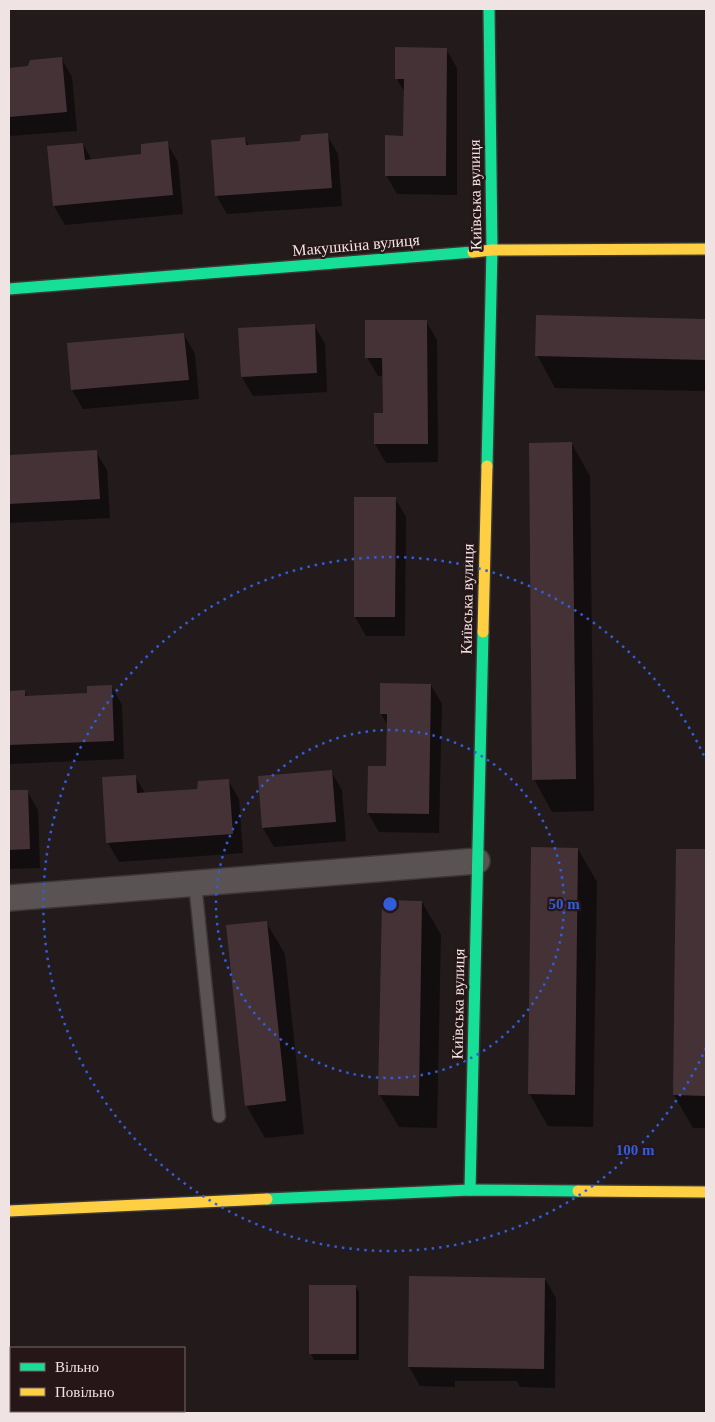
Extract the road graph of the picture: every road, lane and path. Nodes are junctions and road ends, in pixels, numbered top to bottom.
1 (489, 9) edge
2 (706, 249) edge
3 (492, 250) junction
4 (9, 289) edge
5 (477, 861) junction
6 (194, 883) junction
7 (9, 898) edge
8 (219, 1116) dead end
9 (470, 1190) junction
10 (706, 1192) edge
11 (9, 1211) edge

1 - 3 street, Київська вулиця
2 - 3 street, Макушкіна вулиця
3 - 4 street, Макушкіна вулиця
3 - 5 street, Київська вулиця
5 - 6 street
5 - 9 street, Київська вулиця
6 - 7 street
6 - 8 lane
9 - 10 street
9 - 11 street

